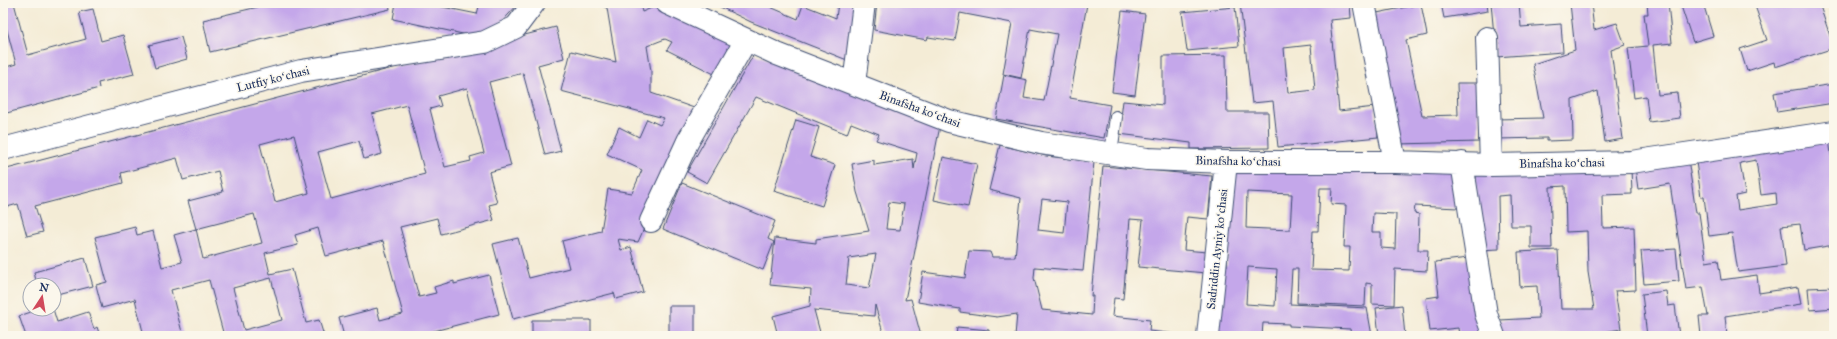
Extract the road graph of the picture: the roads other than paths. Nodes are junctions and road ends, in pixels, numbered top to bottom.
1 (534, 3) edge
2 (667, 3) edge
3 (864, 3) edge
4 (1364, 3) edge
5 (1487, 38) dead end
6 (746, 40) junction
7 (854, 84) junction
8 (1116, 117) dead end
9 (1834, 132) edge
10 (3, 149) edge
11 (1111, 153) junction
12 (1226, 162) junction
13 (1395, 162) junction
14 (1462, 163) junction
15 (1491, 165) junction
16 (651, 221) dead end
17 (1208, 336) edge
18 (1494, 336) edge

1 - 10 street, Lutfiy koʻchasi
2 - 6 street, Binafsha koʻchasi
3 - 7 street
4 - 13 street
5 - 15 street
6 - 7 street, Binafsha koʻchasi
6 - 16 street
7 - 11 street, Binafsha koʻchasi
8 - 11 lane
9 - 15 street, Binafsha koʻchasi
11 - 12 street, Binafsha koʻchasi
12 - 13 street, Binafsha koʻchasi
12 - 17 street, Sadriddin Ayniy koʻchasi
13 - 14 street, Binafsha koʻchasi
14 - 15 street, Binafsha koʻchasi
14 - 18 street

